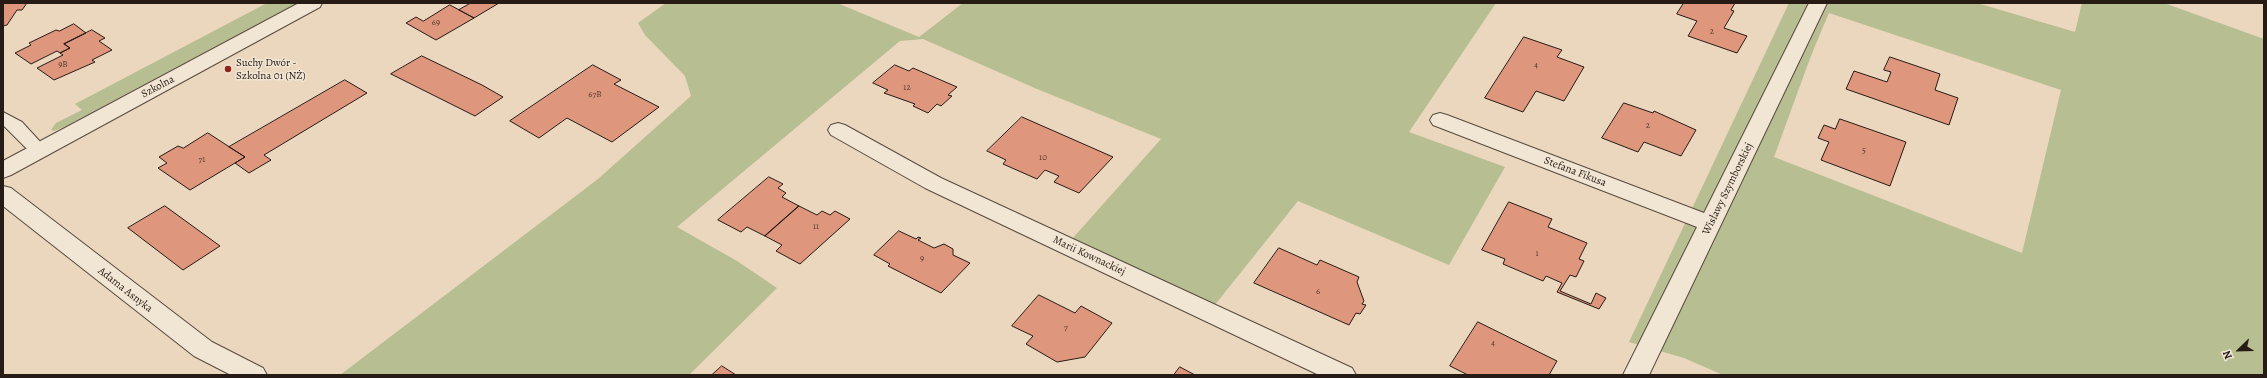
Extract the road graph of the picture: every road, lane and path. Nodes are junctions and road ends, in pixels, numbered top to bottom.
1 (313, 3) edge
2 (1818, 3) edge
3 (3, 117) edge
4 (1440, 120) dead end
5 (838, 130) dead end
6 (38, 150) junction
7 (3, 170) edge
8 (3, 194) edge
9 (1711, 224) junction
10 (254, 375) edge
11 (1343, 375) edge
12 (1636, 375) edge

1 - 6 street, Szkolna
2 - 9 street, Wisławy Szymborskiej
3 - 6 lane
4 - 9 street, Stefana Fikusa
5 - 11 street, Marii Kownackiej
6 - 7 street, Szkolna
8 - 10 street, Adama Asnyka
9 - 12 street, Wisławy Szymborskiej

